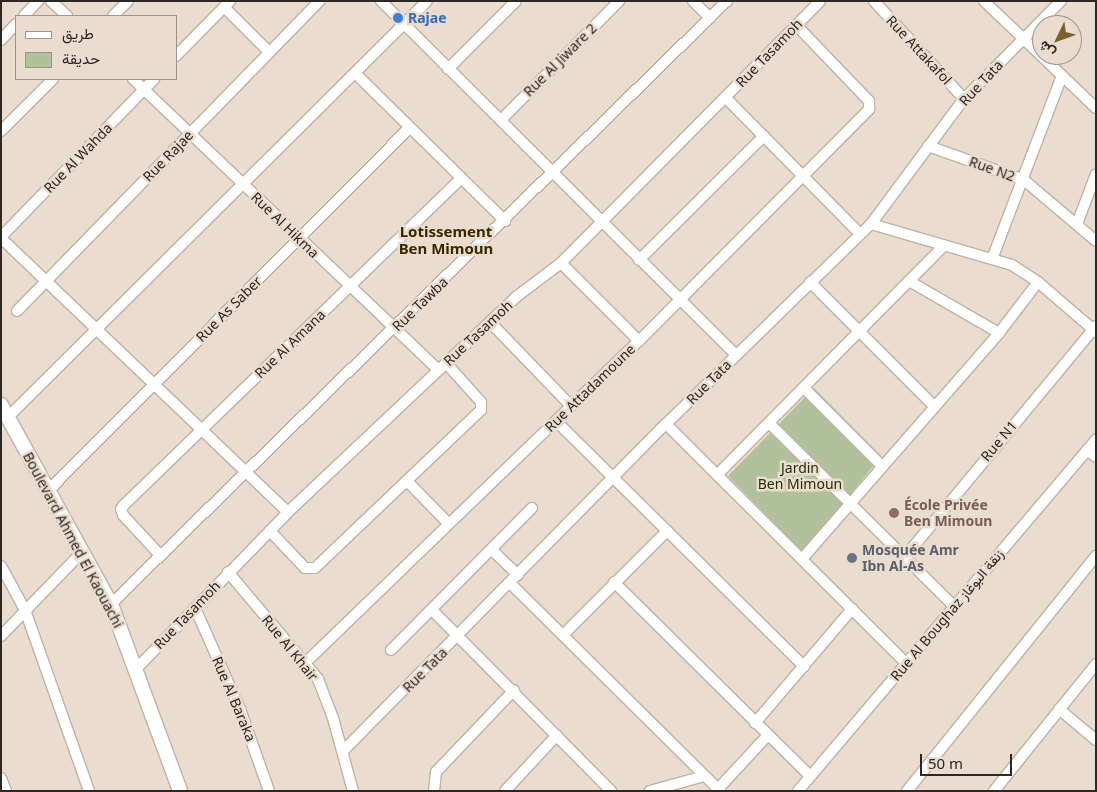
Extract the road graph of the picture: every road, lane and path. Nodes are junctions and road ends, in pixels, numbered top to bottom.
1 (38, 1) edge
2 (51, 1) edge
3 (128, 1) edge
4 (319, 1) edge
5 (381, 1) edge
6 (426, 1) edge
7 (516, 1) edge
8 (619, 1) edge
9 (693, 1) edge
10 (727, 1) edge
11 (820, 1) edge
12 (874, 1) edge
13 (984, 1) edge
14 (1061, 1) edge
15 (227, 4) edge
16 (25, 15) edge
17 (66, 15) edge
18 (115, 15) edge
19 (710, 18) junction
20 (404, 24) junction
21 (15, 25) edge
22 (796, 25) junction
23 (2, 37) edge
24 (1023, 40) junction
25 (269, 52) junction
26 (178, 54) edge
27 (448, 69) junction
28 (355, 73) junction
29 (1062, 76) junction
30 (52, 80) edge
31 (134, 80) edge
32 (153, 80) edge
33 (144, 90) junction
34 (726, 98) junction
35 (964, 99) junction
36 (1096, 108) edge
37 (501, 120) junction
38 (409, 128) junction
39 (1, 131) edge
40 (190, 134) junction
41 (764, 136) junction
42 (928, 146) junction
43 (553, 174) junction
44 (1096, 174) edge
45 (805, 176) junction
46 (460, 179) junction
47 (1024, 180) junction
48 (243, 184) junction
49 (505, 220) junction
50 (601, 222) junction
51 (871, 224) junction
52 (1076, 224) junction
53 (860, 234) junction
54 (1, 237) edge
55 (299, 238) junction
56 (1096, 241) edge
57 (944, 247) junction
58 (992, 259) junction
59 (640, 260) junction
60 (562, 263) junction
61 (46, 280) junction
62 (909, 281) junction
63 (810, 282) junction
64 (1038, 282) junction
65 (350, 286) junction
66 (681, 300) junction
67 (17, 311) dead end
68 (490, 322) junction
69 (395, 328) junction
70 (98, 329) junction
71 (1095, 329) edge
72 (858, 332) junction
73 (999, 333) junction
74 (639, 341) junction
75 (736, 355) junction
76 (443, 366) junction
77 (155, 383) junction
78 (804, 388) junction
79 (571, 406) junction
80 (934, 406) junction
81 (5, 411) edge
82 (556, 421) junction
83 (666, 424) junction
84 (770, 424) junction
85 (203, 428) junction
86 (1096, 439) edge
87 (1087, 450) junction
88 (1096, 457) edge
89 (882, 466) junction
90 (247, 470) junction
91 (717, 475) junction
92 (614, 477) junction
93 (407, 481) junction
94 (48, 490) junction
95 (848, 504) junction
96 (532, 508) dead end
97 (288, 512) junction
98 (448, 522) junction
99 (270, 531) junction
100 (667, 531) junction
101 (492, 550) junction
102 (82, 552) junction
103 (160, 555) junction
104 (1096, 556) edge
105 (904, 558) junction
106 (802, 559) junction
107 (1, 566) edge
108 (228, 572) junction
109 (514, 579) junction
110 (614, 582) junction
111 (111, 604) junction
112 (954, 606) junction
113 (195, 608) junction
114 (852, 609) junction
115 (25, 610) junction
116 (432, 610) junction
117 (564, 634) junction
118 (460, 635) junction
119 (1, 636) edge
120 (392, 650) dead end
121 (906, 663) junction
122 (304, 664) junction
123 (1096, 664) edge
124 (804, 666) junction
125 (137, 668) junction
126 (514, 690) junction
127 (1059, 709) junction
128 (755, 723) junction
129 (557, 735) junction
130 (768, 735) junction
131 (1096, 740) edge
132 (343, 752) junction
133 (704, 776) junction
134 (810, 776) junction
135 (1, 778) edge
136 (719, 790) edge
137 (6, 791) edge
138 (89, 791) edge
139 (180, 791) edge
140 (269, 791) edge
141 (353, 791) edge
142 (434, 791) edge
143 (505, 791) edge
144 (611, 791) edge
145 (650, 791) edge
146 (798, 791) edge
147 (907, 791) edge
148 (994, 791) edge

1 - 16 street
2 - 17 street
3 - 18 street
4 - 25 street, Rue Rajae
5 - 20 street
6 - 20 street
7 - 27 street
8 - 37 street, Rue Al Jiware 2
9 - 19 street
10 - 19 street, Rue Tawba
11 - 22 street, Rue Tasamoh
12 - 35 street, Rue Attakafol
13 - 24 street
14 - 24 street, Rue Tata
15 - 25 street
15 - 26 street
19 - 43 street, Rue Tawba
20 - 27 street
20 - 28 street
21 - 23 street
22 - 34 street, Rue Tasamoh
22 - 45 street, Rue Attadamoune
24 - 29 street
24 - 35 street, Rue Tata
25 - 40 street, Rue Rajae
27 - 37 street
28 - 38 street
28 - 48 street
29 - 36 street
29 - 47 street
30 - 39 street
31 - 33 street, Rue Al Hikma
32 - 33 street, Rue Al Wahda
33 - 40 street, Rue Al Hikma
33 - 54 street, Rue Al Wahda
34 - 41 street
34 - 50 street, Rue Tasamoh
35 - 42 street, Rue Tata
37 - 43 street
38 - 46 street
38 - 55 street, Rue As Saber
40 - 48 street, Rue Al Hikma
40 - 61 street, Rue Rajae
41 - 45 street
41 - 59 street
42 - 47 street, Rue N2
42 - 51 street, Rue Tata
43 - 49 street, Rue Tawba
43 - 50 street
44 - 52 street
45 - 53 street
45 - 66 street, Rue Attadamoune
46 - 49 street
46 - 65 street, Rue Al Amana
47 - 52 street, Rue N2
47 - 58 street
48 - 55 street, Rue Al Hikma
48 - 70 street
49 - 69 street, Rue Tawba
50 - 59 street
50 - 60 street, Rue Tasamoh
51 - 53 street, Rue Tata
51 - 57 street
52 - 56 street, Rue N2
53 - 63 street, Rue Tata
54 - 61 street
55 - 65 street, Rue Al Hikma
55 - 77 street, Rue As Saber
57 - 58 street
57 - 62 street
58 - 64 street
59 - 66 street
60 - 68 street, Rue Tasamoh
60 - 74 street
61 - 67 street, Rue Rajae
61 - 70 street
62 - 72 street
62 - 73 street
63 - 72 street
63 - 75 street, Rue Tata
64 - 71 street
64 - 73 street
65 - 69 street, Rue Al Hikma
65 - 85 street, Rue Al Amana
66 - 74 street, Rue Attadamoune
66 - 75 street
68 - 76 street, Rue Tasamoh
68 - 79 street
69 - 76 street, Rue Al Hikma
69 - 90 street, Rue Tawba
70 - 77 street
70 - 81 street
71 - 105 street, Rue N1
72 - 78 street
72 - 80 street
73 - 80 street
74 - 79 street, Rue Attadamoune
75 - 83 street, Rue Tata
76 - 93 street, Rue Al Hikma
76 - 97 street, Rue Tasamoh
77 - 85 street
77 - 94 street, Rue As Saber
78 - 84 street
78 - 89 street
79 - 82 street, Rue Attadamoune
80 - 89 street
81 - 94 street, Boulevard Ahmed El Kaouachi
82 - 92 street
82 - 98 street, Rue Attadamoune
83 - 91 street
83 - 92 street, Rue Tata
84 - 91 street
84 - 95 street
85 - 90 street
85 - 103 street, Rue Al Amana
86 - 87 street, Rue Al Boughaz زنقة البوغاز
87 - 88 street
87 - 112 street, Rue Al Boughaz زنقة البوغاز
89 - 95 street
90 - 97 street
90 - 103 street, Rue Tawba
91 - 106 street
92 - 100 street
92 - 109 street, Rue Tata
93 - 98 street
93 - 99 street
94 - 102 street, Boulevard Ahmed El Kaouachi
95 - 105 street
95 - 106 street
96 - 101 street
97 - 99 street, Rue Tasamoh
98 - 122 street, Rue Attadamoune
99 - 108 street, Rue Tasamoh
100 - 110 street
100 - 124 street
101 - 109 street
101 - 116 street
102 - 111 street, Boulevard Ahmed El Kaouachi
102 - 115 street
103 - 111 street, Rue Tawba
104 - 147 street
105 - 112 street
106 - 114 street
107 - 115 street
108 - 113 street, Rue Tasamoh
108 - 122 street, Rue Al Khair
109 - 117 street
109 - 118 street, Rue Tata
110 - 117 street
110 - 128 street
111 - 125 street, Boulevard Ahmed El Kaouachi
112 - 121 street, Rue Al Boughaz زنقة البوغاز
113 - 125 street, Rue Tasamoh
113 - 140 street, Rue Al Baraka
114 - 121 street
114 - 124 street
115 - 119 street
115 - 138 street
116 - 118 street
116 - 120 street
117 - 133 street
118 - 126 street
118 - 132 street, Rue Tata
121 - 134 street, Rue Al Boughaz زنقة البوغاز
122 - 132 street, Rue Al Khair
123 - 127 street
124 - 128 street
125 - 139 street, Boulevard Ahmed El Kaouachi
126 - 129 street
126 - 142 street
127 - 131 street
127 - 148 street
128 - 130 street
129 - 143 street
129 - 144 street
130 - 134 street
130 - 136 street
132 - 141 street, Rue Al Khair
133 - 136 street
133 - 145 street
134 - 146 street, Rue Al Boughaz زنقة البوغاز
135 - 137 street

